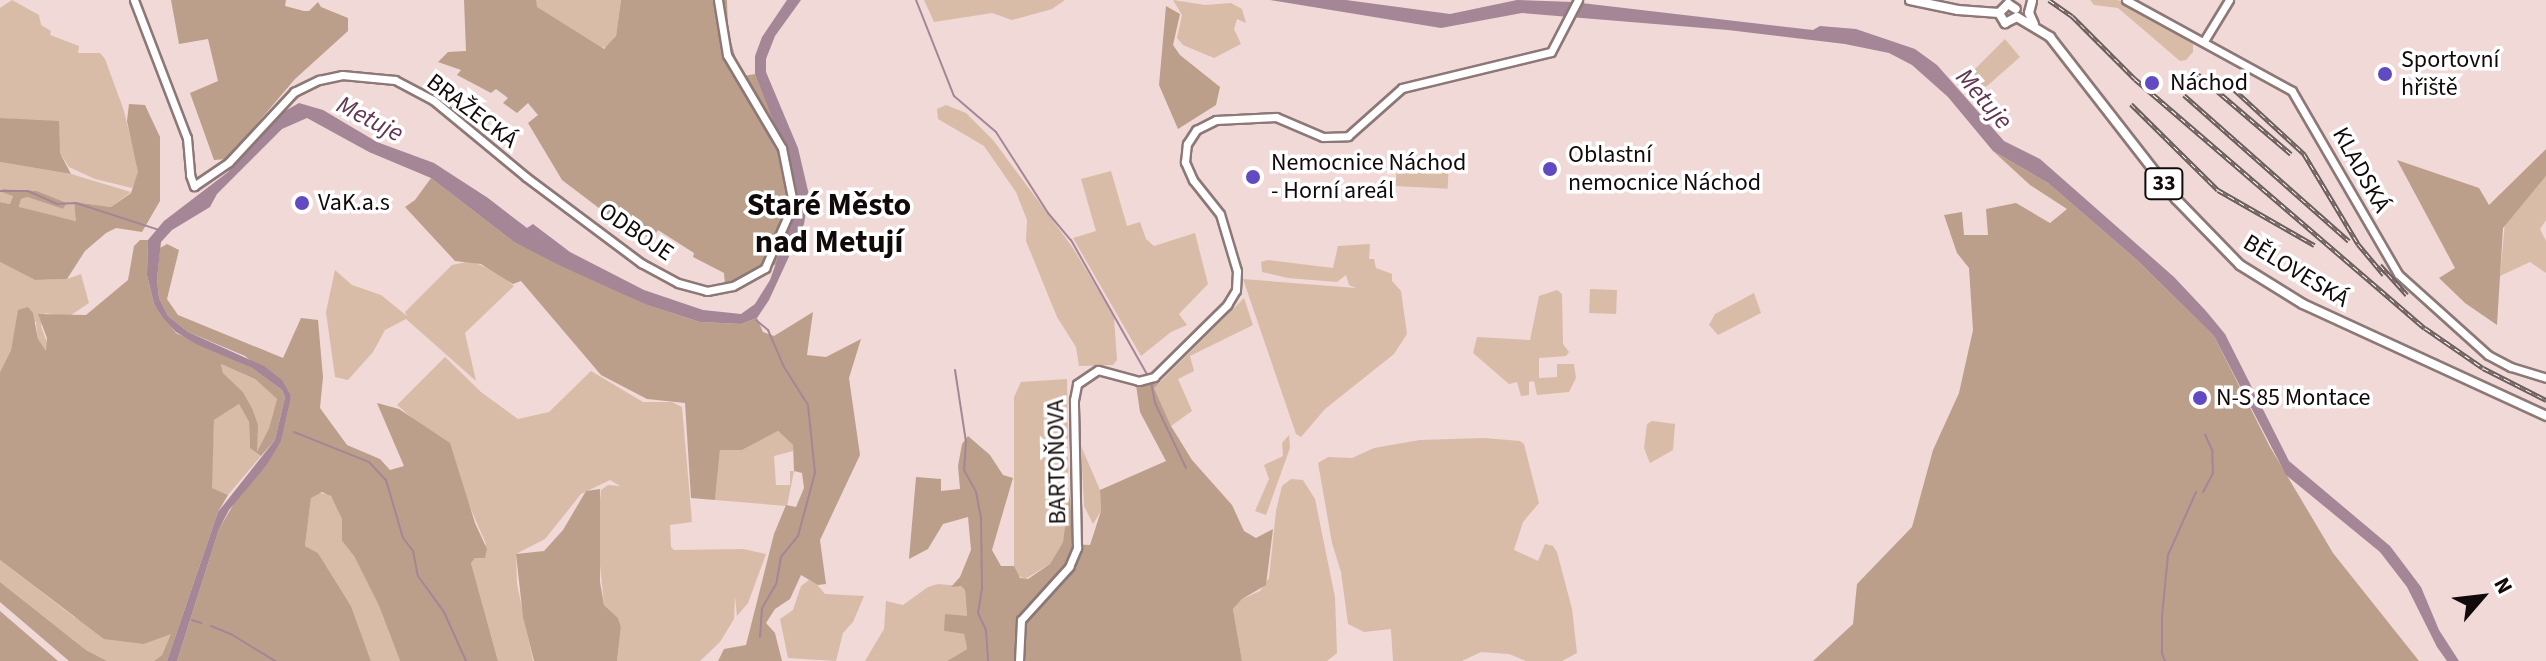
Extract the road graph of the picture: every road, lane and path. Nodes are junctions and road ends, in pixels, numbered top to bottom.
1 (134, 0) edge
2 (718, 0) edge
3 (1578, 0) edge
4 (1910, 0) edge
5 (2032, 0) edge
6 (2126, 0) edge
7 (2229, 0) edge
8 (1999, 13) junction
9 (2017, 13) junction
10 (2035, 24) junction
11 (2204, 41) junction
12 (526, 177) joint
13 (2546, 378) edge
14 (2546, 416) edge
15 (1019, 661) edge

1 - 12 street, BRAŽECKÁ
2 - 12 street, ODBOJE
3 - 15 street, BARTOŇOVA
4 - 8 main road
5 - 9 main road
5 - 10 main road
6 - 11 street, KLADSKÁ
7 - 11 street
8 - 9 main road
8 - 9 main road, BĚLOVESKÁ
9 - 10 main road, BĚLOVESKÁ / 33
10 - 14 main road, BĚLOVESKÁ / 33
11 - 13 street, KLADSKÁ

